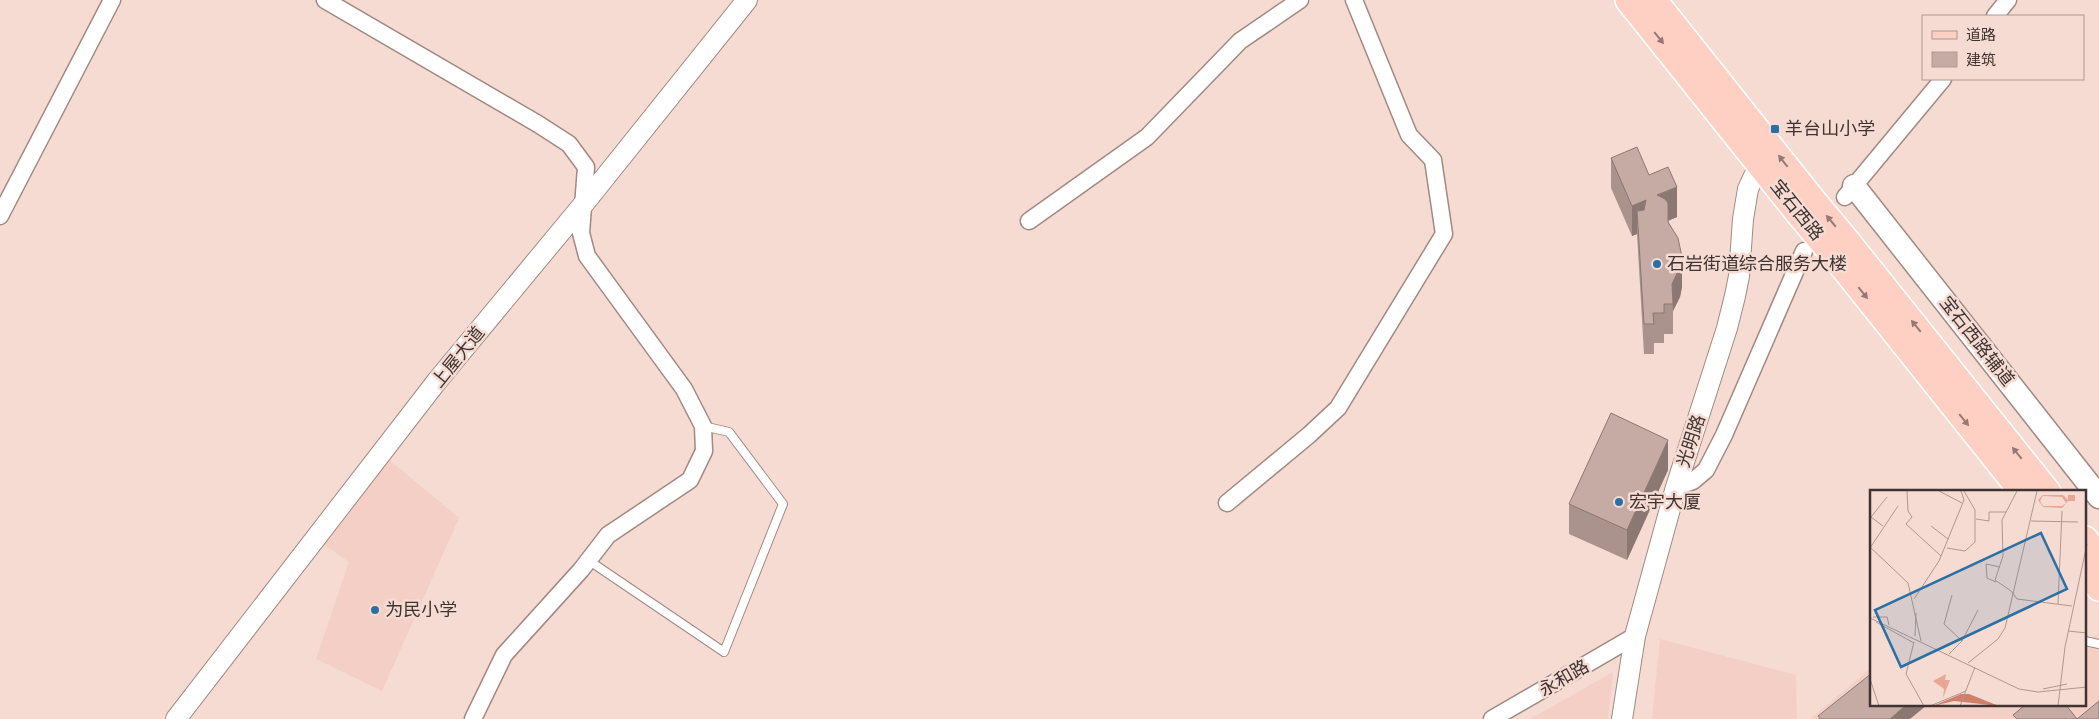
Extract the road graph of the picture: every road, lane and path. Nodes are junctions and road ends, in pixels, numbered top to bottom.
1 (112, 0) edge
2 (325, 0) edge
3 (747, 0) edge
4 (1300, 0) edge
5 (1354, 0) edge
6 (1628, 0) edge
7 (1654, 0) edge
8 (2008, 0) edge
9 (1996, 15) edge
10 (1942, 80) edge
11 (1763, 168) junction
12 (1850, 192) joint
13 (582, 206) junction
14 (1805, 206) junction
15 (0, 216) edge
16 (1029, 222) dead end
17 (1840, 248) junction
18 (1804, 251) dead end
19 (703, 426) junction
20 (1676, 486) junction
21 (2019, 490) edge
22 (2046, 490) edge
23 (2099, 497) edge
24 (1228, 503) dead end
25 (2086, 540) edge
26 (2099, 556) edge
27 (588, 560) junction
28 (2086, 572) edge
29 (2099, 588) edge
30 (1636, 636) junction
31 (2086, 641) edge
32 (2099, 644) edge
33 (176, 719) edge
34 (473, 719) edge
35 (1492, 719) edge
36 (1622, 719) edge

1 - 15 street
2 - 13 street
3 - 13 street, 上屋大道
4 - 16 street
5 - 24 street
6 -> 11 main road, 宝石西路
14 -> 7 main road, 宝石西路
8 - 9 street
10 - 12 street
11 - 14 main road, 宝石西路
11 - 20 street, 光明路
12 - 23 main road, 宝石西路辅道
13 - 19 street
13 - 33 street, 上屋大道
14 - 17 main road, 宝石西路, bridge
17 -> 21 main road, 宝石西路
22 -> 17 main road, 宝石西路
18 - 20 street
19 - 27 street
19 - 27 lane
20 - 30 street, 光明路
25 - 26 main road
27 - 34 street
28 - 29 main road
30 - 35 street, 永和路
30 - 36 street, 光明路
31 - 32 lane

